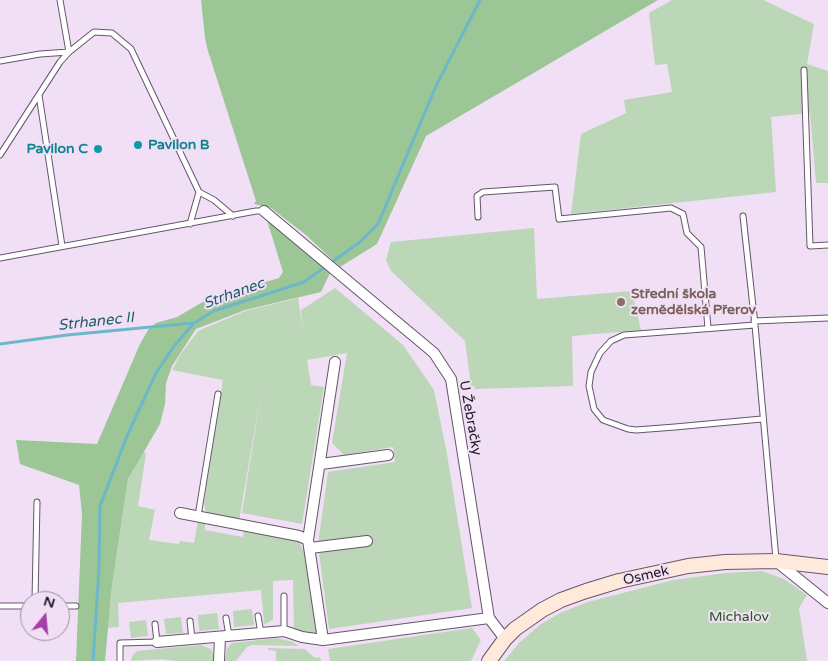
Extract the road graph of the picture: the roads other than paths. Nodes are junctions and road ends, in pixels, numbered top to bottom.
1 (60, 0) edge
2 (69, 52) junction
3 (0, 61) edge
4 (804, 70) dead end
5 (39, 94) junction
6 (0, 155) edge
7 (199, 192) junction
8 (264, 211) joint
9 (233, 216) junction
10 (743, 216) dead end
11 (478, 217) dead end
12 (190, 224) junction
13 (828, 245) edge
14 (62, 246) junction
15 (0, 258) edge
16 (828, 318) edge
17 (755, 323) junction
18 (708, 328) junction
19 (335, 362) dead end
20 (218, 394) dead end
21 (762, 419) junction
22 (388, 455) dead end
23 (320, 464) junction
24 (37, 502) dead end
25 (180, 513) dead end
26 (198, 516) junction
27 (367, 541) dead end
28 (309, 544) junction
29 (776, 561) junction
30 (828, 567) edge
31 (35, 591) edge
32 (284, 596) dead end
33 (828, 603) edge
34 (0, 606) edge
35 (20, 606) edge
36 (70, 606) edge
37 (76, 606) dead end
38 (258, 616) dead end
39 (226, 618) dead end
40 (489, 618) junction
41 (190, 621) dead end
42 (155, 624) dead end
43 (284, 632) junction
44 (261, 634) junction
45 (224, 636) junction
46 (505, 638) junction
47 (192, 639) junction
48 (323, 640) junction
49 (157, 642) junction
50 (120, 661) edge
51 (219, 661) edge
52 (489, 661) edge

1 - 2 lane
2 - 3 lane
2 - 5 lane
2 - 7 lane
4 - 13 lane
5 - 6 lane
5 - 14 lane
7 - 9 lane
7 - 12 lane
8 - 9 lane
8 - 40 street, U Žebračky
9 - 12 lane
10 - 17 lane
11 - 18 lane
12 - 14 lane
14 - 15 lane
16 - 17 lane
17 - 18 lane
17 - 21 lane
18 - 21 lane
19 - 23 street
20 - 26 lane
21 - 29 lane
22 - 23 street
23 - 28 street
24 - 31 lane
25 - 26 street
26 - 28 street
27 - 28 street
28 - 48 street
29 - 30 street, Osmek
29 - 33 street
29 - 46 street, Osmek
32 - 43 lane
34 - 35 lane
36 - 37 lane
38 - 44 lane
39 - 45 lane
40 - 46 street, U Žebračky
40 - 48 street
41 - 47 lane
42 - 49 lane
43 - 44 street
43 - 48 street
44 - 45 street
45 - 47 street
45 - 51 street
46 - 52 street, Osmek
47 - 49 street
49 - 50 lane

